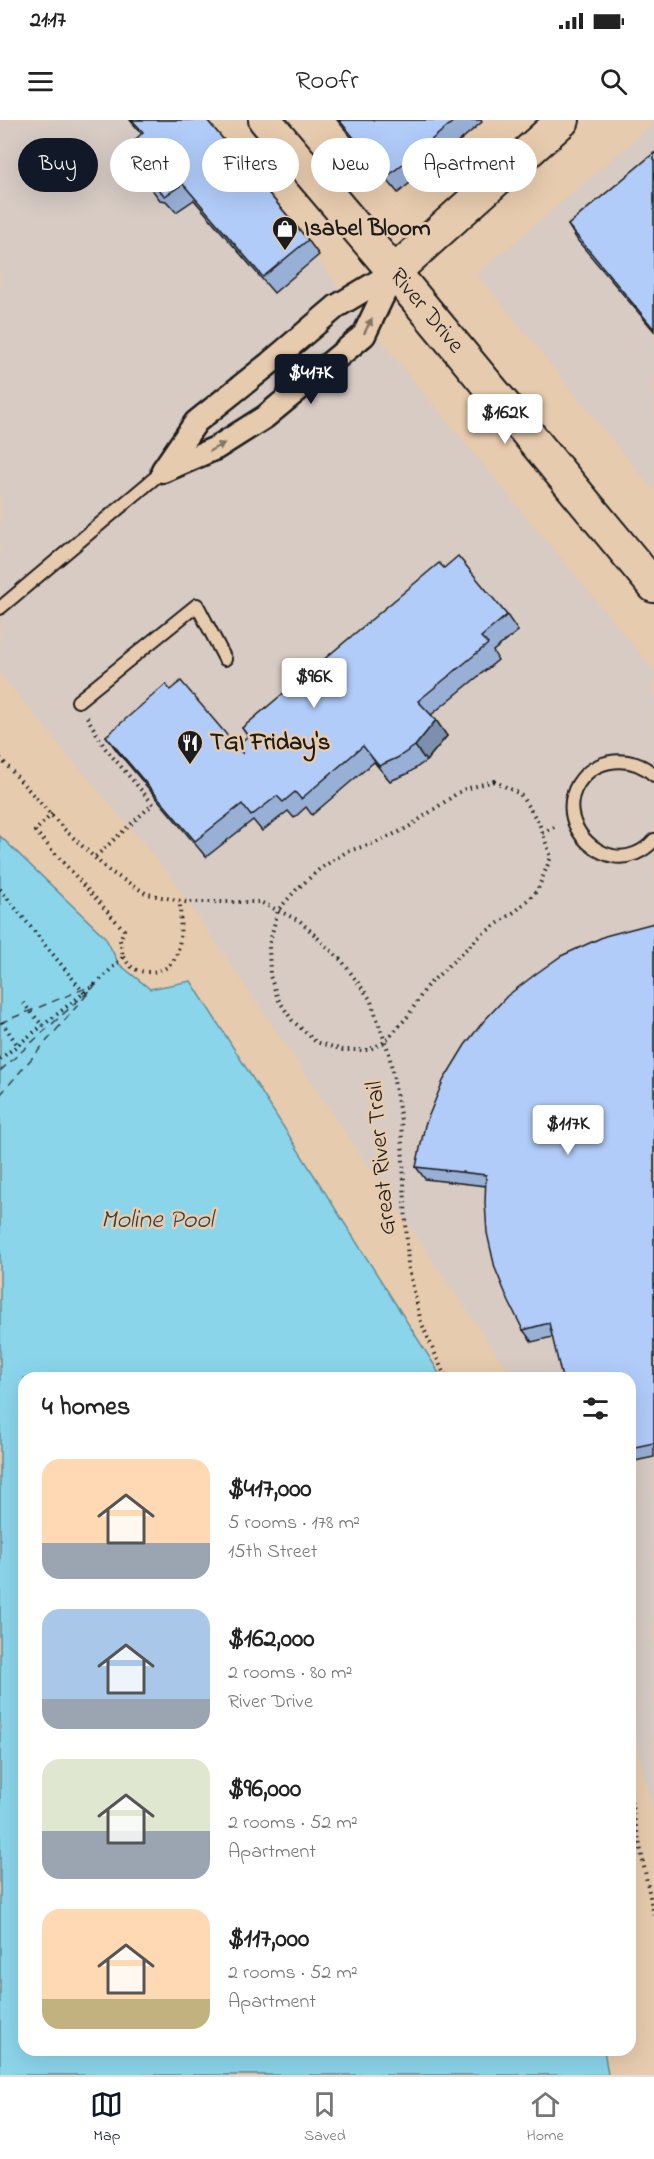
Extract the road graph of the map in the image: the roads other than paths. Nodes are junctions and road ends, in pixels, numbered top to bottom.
1 (266, 120) edge
2 (563, 120) edge
3 (394, 272) junction
4 (163, 471) junction
5 (654, 586) edge
6 (0, 608) edge
7 (225, 659) dead end
8 (78, 701) road end
9 (654, 775) edge
10 (654, 840) edge

1 - 3 main road, River Drive
2 - 3 main road
3 - 4 street
4 -> 3 street
3 - 5 main road, River Drive
4 - 6 lane
7 - 8 lane
9 - 10 lane

